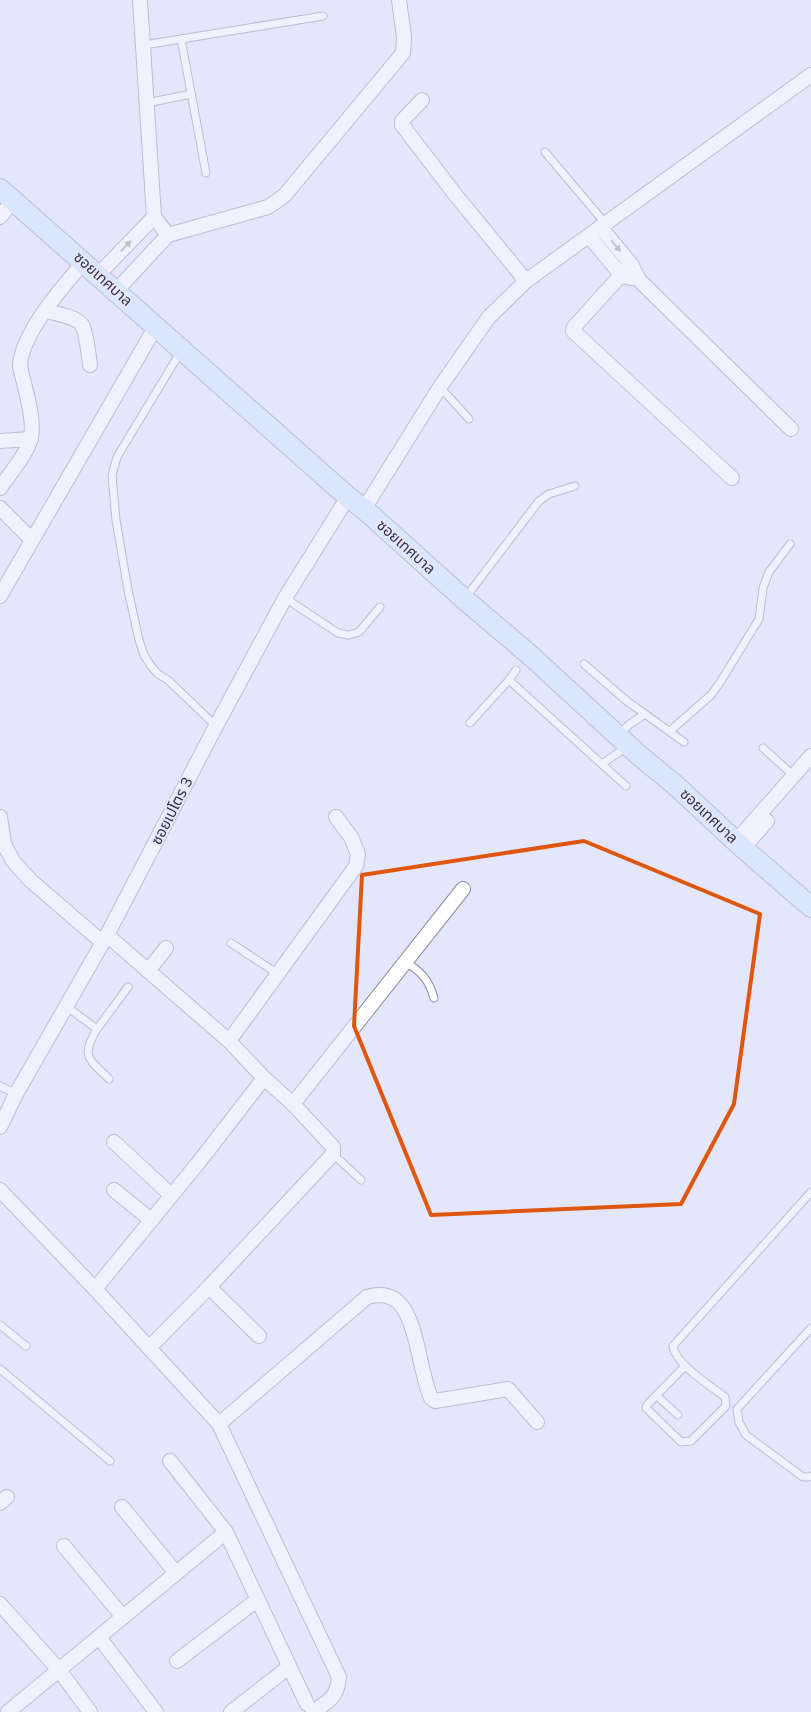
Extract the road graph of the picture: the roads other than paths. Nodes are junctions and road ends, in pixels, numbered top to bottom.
1 (140, 0) edge
2 (399, 0) edge
3 (323, 16) dead end
4 (181, 39) junction
5 (144, 45) junction
6 (811, 75) edge
7 (191, 94) junction
8 (422, 100) dead end
9 (147, 104) junction
10 (545, 152) dead end
11 (206, 174) dead end
12 (6, 195) edge
13 (0, 217) edge
14 (154, 217) junction
15 (598, 229) junction
16 (168, 235) junction
17 (631, 264) junction
18 (91, 268) junction
19 (622, 276) junction
20 (638, 280) junction
21 (526, 281) junction
22 (116, 291) junction
23 (45, 311) junction
24 (156, 326) junction
25 (183, 349) junction
26 (90, 365) dead end
27 (440, 387) junction
28 (469, 419) dead end
29 (791, 429) dead end
30 (30, 439) junction
31 (0, 441) edge
32 (732, 478) dead end
33 (575, 486) dead end
34 (0, 488) edge
35 (356, 503) junction
36 (0, 508) edge
37 (32, 540) junction
38 (790, 544) dead end
39 (5, 575) edge
40 (0, 596) edge
41 (285, 598) junction
42 (464, 600) junction
43 (380, 607) dead end
44 (584, 664) dead end
45 (516, 670) dead end
46 (509, 680) junction
47 (645, 714) junction
48 (470, 723) dead end
49 (216, 726) junction
50 (670, 732) junction
51 (624, 740) junction
52 (684, 742) dead end
53 (763, 748) dead end
54 (811, 756) edge
55 (603, 763) junction
56 (811, 769) edge
57 (795, 776) junction
58 (626, 786) dead end
59 (0, 817) edge
60 (336, 817) dead end
61 (739, 845) junction
62 (4, 854) edge
63 (463, 889) dead end
64 (810, 905) edge
65 (105, 938) junction
66 (231, 943) dead end
67 (166, 948) dead end
68 (405, 962) junction
69 (148, 971) junction
70 (278, 974) junction
71 (128, 987) dead end
72 (434, 998) dead end
73 (67, 1007) junction
74 (97, 1029) junction
75 (229, 1042) junction
76 (264, 1078) junction
77 (109, 1079) dead end
78 (0, 1086) edge
79 (16, 1094) junction
80 (293, 1104) junction
81 (0, 1127) edge
82 (114, 1142) dead end
83 (333, 1154) junction
84 (361, 1180) dead end
85 (0, 1190) edge
86 (114, 1190) dead end
87 (811, 1192) edge
88 (171, 1195) junction
89 (151, 1220) junction
90 (209, 1287) junction
91 (95, 1289) junction
92 (0, 1326) edge
93 (811, 1328) edge
94 (259, 1336) dead end
95 (26, 1346) dead end
96 (149, 1348) junction
97 (685, 1366) junction
98 (0, 1369) edge
99 (657, 1396) junction
100 (678, 1415) dead end
101 (537, 1422) dead end
102 (219, 1424) junction
103 (170, 1460) dead end
104 (110, 1461) dead end
105 (811, 1476) edge
106 (122, 1507) dead end
107 (226, 1532) junction
108 (64, 1546) dead end
109 (176, 1573) junction
110 (257, 1600) junction
111 (0, 1604) edge
112 (123, 1617) junction
113 (99, 1637) junction
114 (177, 1661) dead end
115 (289, 1667) junction
116 (59, 1670) junction
117 (310, 1708) edge
118 (8, 1712) edge
119 (90, 1712) edge
120 (156, 1712) edge
121 (231, 1712) edge

1 - 5 street
2 - 16 street
3 - 4 lane
4 - 5 lane
4 - 7 lane
5 - 9 street
6 - 15 street, ซอยเปโตร 3
7 - 9 lane
7 - 11 lane
8 - 21 street
9 - 14 street
10 - 15 lane
12 - 13 street
12 - 18 street, ซอยเทศบาล
14 - 16 street
18 -> 14 street
15 -> 17 street
15 - 19 street
15 - 21 street, ซอยเปโตร 3
16 - 22 street
17 - 19 street
17 - 20 street
18 - 22 street, ซอยเทศบาล
18 - 23 street
19 - 20 street
19 - 32 street
20 - 29 street
21 - 27 street, ซอยเปโตร 3
22 - 24 street, ซอยเทศบาล
23 - 26 street
23 - 30 street
24 - 25 street, ซอยเทศบาล
24 - 37 street
25 - 35 street, ซอยเทศบาล
25 - 49 lane
27 - 28 lane
27 - 35 street, ซอยเปโตร 3
30 - 31 street
30 - 34 street
33 - 42 lane
35 - 41 street, ซอยเปโตร 3
35 - 42 street, ซอยเทศบาล
36 - 37 street
37 - 39 street
38 - 50 lane
39 - 40 street
41 - 43 lane
41 - 49 street, ซอยเปโตร 3
42 - 51 street, ซอยเทศบาล
44 - 47 lane
45 - 46 lane
46 - 48 lane
46 - 55 lane
47 - 50 lane
47 - 51 lane
49 - 65 street, ซอยเปโตร 3
50 - 52 lane
51 - 55 lane
51 - 61 street, ซอยเทศบาล
53 - 57 lane
54 - 57 street
55 - 58 lane
56 - 61 street
57 - 61 street
59 - 62 street
60 - 70 street
61 - 64 street, ซอยเทศบาล
62 - 65 street
63 - 68 street
65 - 69 street
65 - 73 street, ซอยเปโตร 3
66 - 70 lane
67 - 69 street
68 - 72 lane
68 - 80 street
69 - 75 street
70 - 75 street
71 - 74 lane
73 - 74 lane
73 - 79 street, ซอยเปโตร 3
74 - 77 lane
75 - 76 street
76 - 80 street
76 - 88 street
78 - 79 lane
79 - 81 street, ซอยเปโตร 3
80 - 83 street
82 - 88 street
83 - 84 lane
83 - 90 street
85 - 91 street
86 - 89 street
87 - 97 lane
88 - 89 street
89 - 91 street
90 - 94 street
90 - 96 street
91 - 96 street
92 - 95 lane
93 - 105 lane
96 - 102 street
97 - 99 lane
97 - 99 lane
98 - 104 lane
99 - 100 lane
101 - 102 street
102 - 117 street
103 - 107 street
106 - 109 street
107 - 109 street
107 - 110 street
108 - 112 street
109 - 112 street
110 - 114 street
110 - 115 street
111 - 116 street
112 - 113 street
113 - 116 street
113 - 120 street
115 - 117 street
115 - 121 street
116 - 118 street
116 - 119 street

